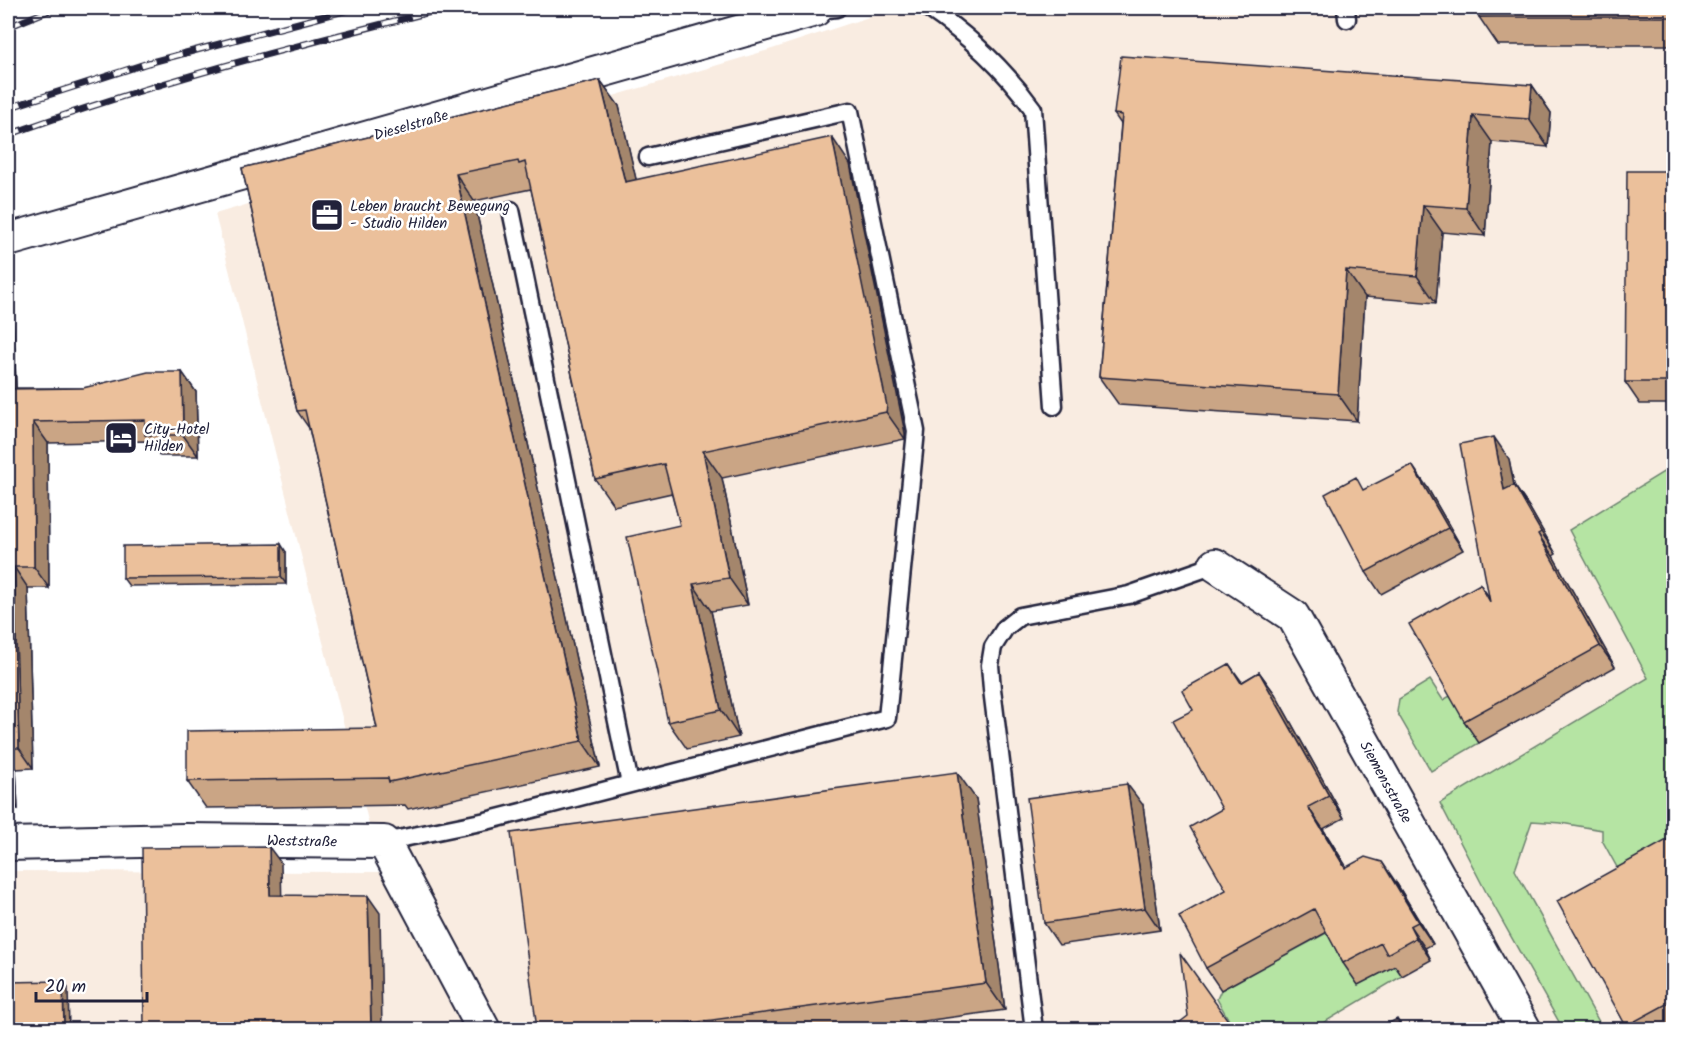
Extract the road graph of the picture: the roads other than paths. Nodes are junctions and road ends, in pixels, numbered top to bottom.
1 (826, 8) edge
2 (928, 8) edge
3 (648, 157) dead end
4 (511, 210) dead end
5 (8, 240) edge
6 (1054, 406) dead end
7 (1215, 565) joint
8 (630, 784) junction
9 (384, 842) junction
10 (8, 844) edge
11 (484, 1029) edge
12 (1034, 1029) edge
13 (1525, 1029) edge

1 - 5 street, Dieselstraße
2 - 6 lane
3 - 8 lane
4 - 8 lane
7 - 12 lane
7 - 13 street, Siemensstraße
8 - 9 lane
9 - 10 street, Weststraße
9 - 11 street

